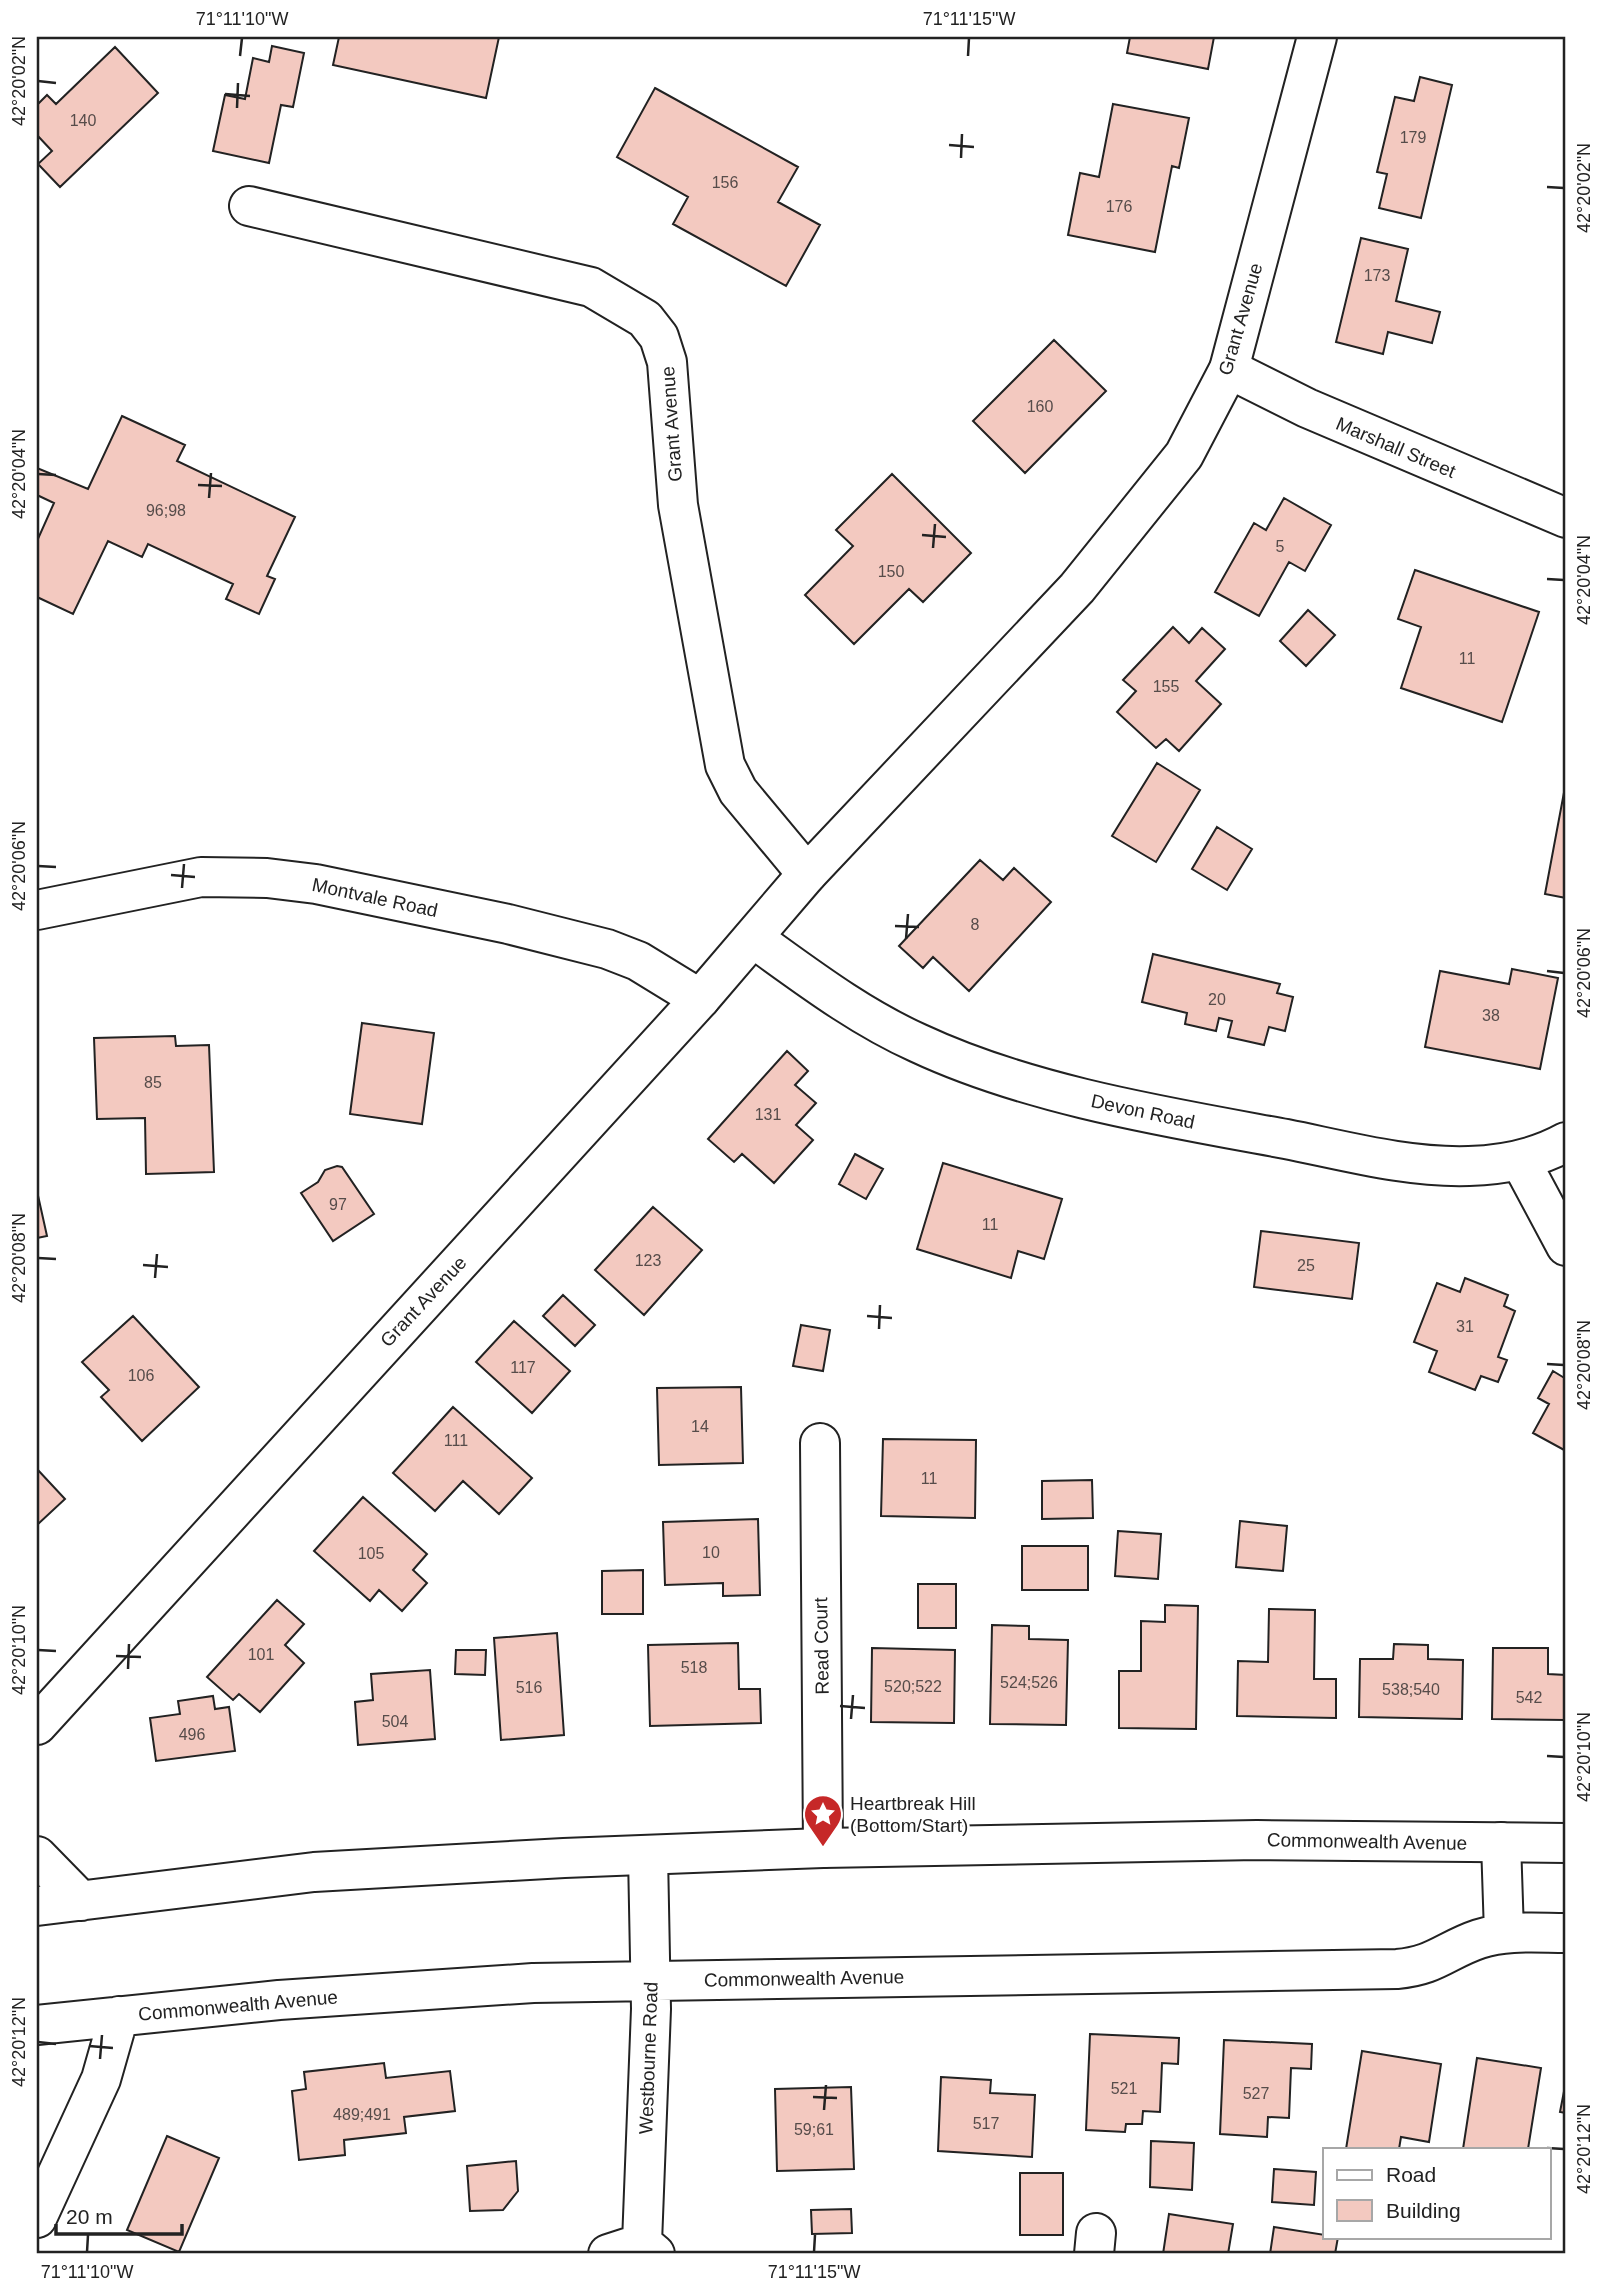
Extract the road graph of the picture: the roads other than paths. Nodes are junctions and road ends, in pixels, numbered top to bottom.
1 (1317, 37) edge
2 (249, 206) dead end
3 (1229, 369) junction
4 (1566, 518) edge
5 (807, 874) junction
6 (37, 910) edge
7 (753, 938) junction
8 (700, 999) junction
9 (1566, 1142) edge
10 (1520, 1160) junction
11 (1566, 1246) edge
12 (820, 1443) dead end
13 (37, 1725) edge
14 (1501, 1842) junction
15 (1566, 1843) edge
16 (823, 1848) junction
17 (648, 1855) junction
18 (37, 1856) edge
19 (81, 1901) junction
20 (37, 1906) edge
21 (1504, 1933) junction
22 (1566, 1933) edge
23 (651, 1981) junction
24 (120, 2016) junction
25 (37, 2025) edge
26 (37, 2218) edge
27 (635, 2250) edge

1 - 3 street, Grant Avenue
2 - 5 street, Grant Avenue
3 - 4 street, Marshall Street
3 - 5 street, Grant Avenue
5 - 7 street, Grant Avenue
6 - 8 street, Montvale Road
7 - 8 street, Grant Avenue
7 - 10 street, Devon Road
8 - 13 street, Grant Avenue
9 - 10 street, Devon Road
10 - 11 street
12 - 16 street, Read Court
14 - 15 street, Commonwealth Avenue
14 - 16 street, Commonwealth Avenue
14 - 21 street
16 - 17 street, Commonwealth Avenue
17 - 19 street, Commonwealth Avenue
17 - 23 street, Westbourne Road
18 - 19 street
19 - 20 street, Commonwealth Avenue
21 - 22 street, Commonwealth Avenue
21 - 23 street, Commonwealth Avenue
23 - 24 street, Commonwealth Avenue
23 - 27 street, Westbourne Road
24 - 25 street, Commonwealth Avenue
24 - 26 street

